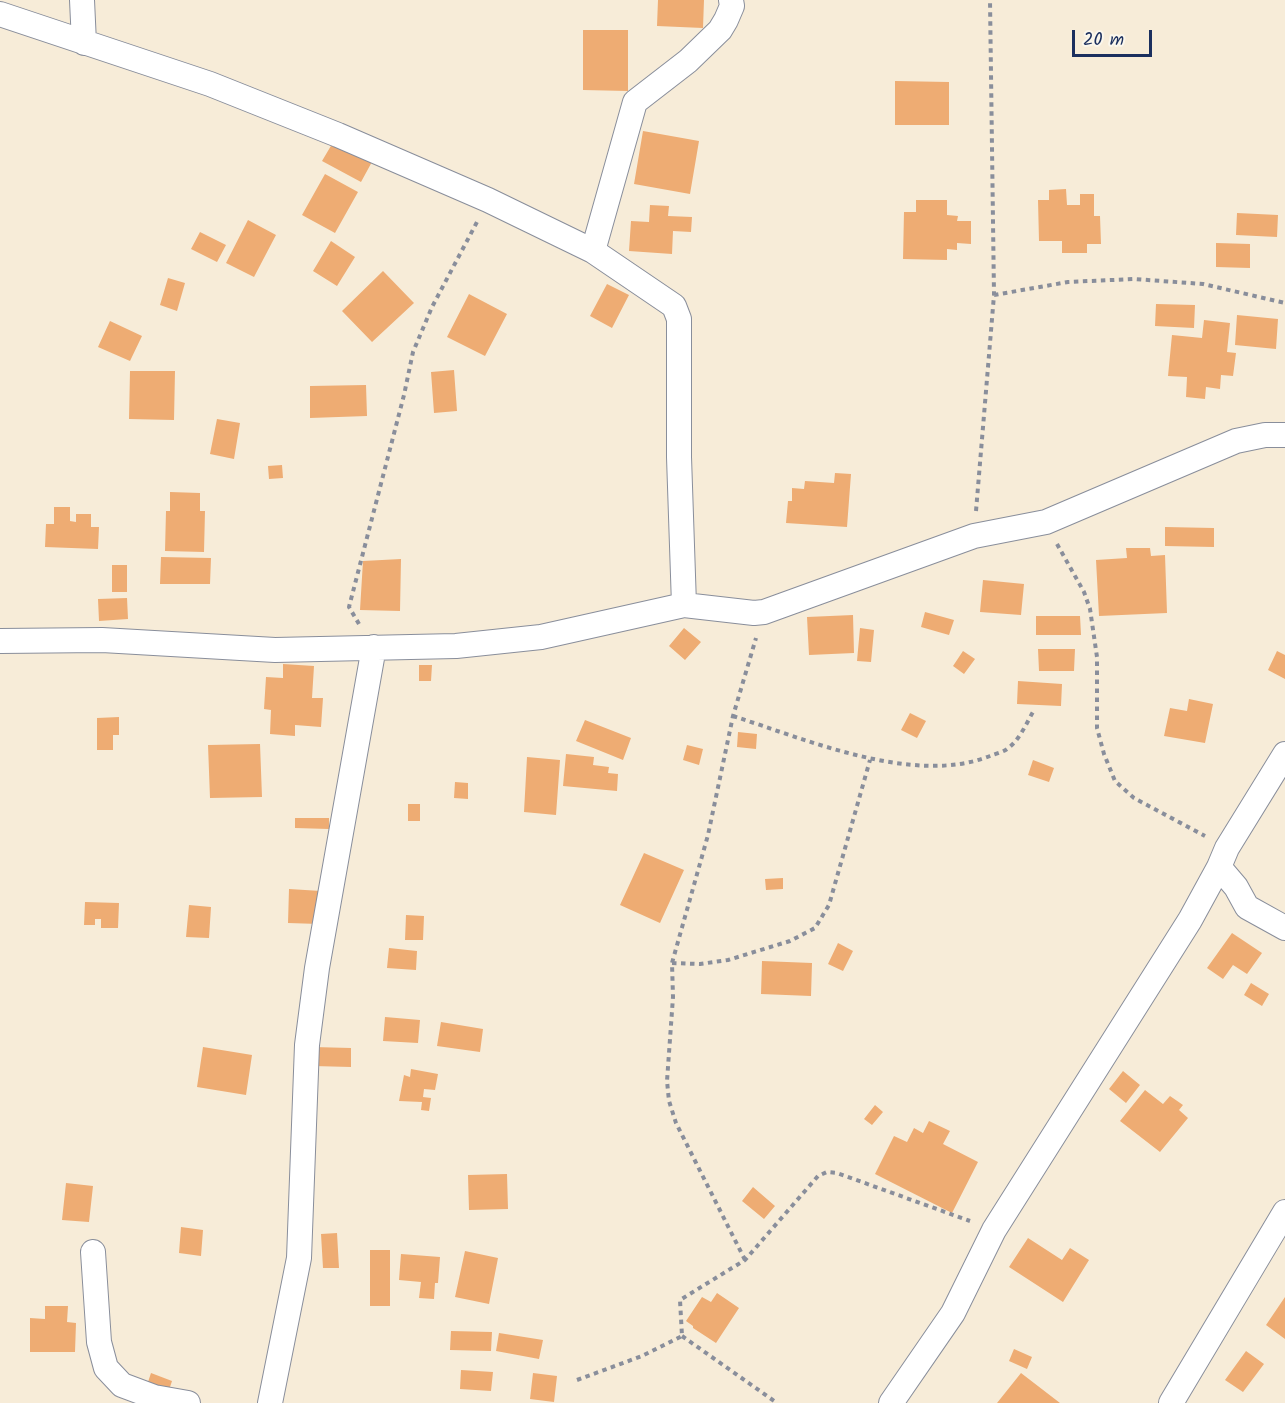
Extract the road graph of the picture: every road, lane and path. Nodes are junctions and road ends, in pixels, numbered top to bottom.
1 (82, 0) edge
2 (731, 0) edge
3 (990, 0) edge
4 (0, 14) edge
5 (84, 43) junction
6 (488, 200) junction
7 (593, 251) junction
8 (994, 295) junction
9 (1285, 303) edge
10 (1285, 435) edge
11 (1046, 522) junction
12 (974, 536) junction
13 (684, 605) junction
14 (764, 612) junction
15 (0, 641) edge
16 (374, 647) junction
17 (1033, 712) dead end
18 (733, 716) junction
19 (1285, 754) edge
20 (870, 760) junction
21 (1223, 857) junction
22 (1285, 928) edge
23 (672, 963) junction
24 (1285, 1212) edge
25 (994, 1230) junction
26 (93, 1252) dead end
27 (745, 1260) junction
28 (682, 1335) junction
29 (577, 1380) dead end
30 (902, 1399) edge
31 (188, 1403) edge
32 (270, 1403) edge
33 (777, 1403) edge
34 (1171, 1403) edge

1 - 5 street
2 - 7 street
3 - 8 path
4 - 5 street
5 - 6 street
6 - 7 street
6 - 16 path
7 - 13 street
8 - 9 path
8 - 12 path
10 - 11 street
11 - 12 street
11 - 21 path
12 - 14 street
13 - 14 street
13 - 16 street
14 - 18 path
15 - 16 street
16 - 32 street
17 - 20 path
18 - 20 path
18 - 23 path
19 - 21 street
20 - 23 path
21 - 22 street
21 - 25 street
23 - 27 path
24 - 34 street
25 - 27 path
25 - 30 street
26 - 31 street
27 - 28 path
28 - 29 path
28 - 33 path

